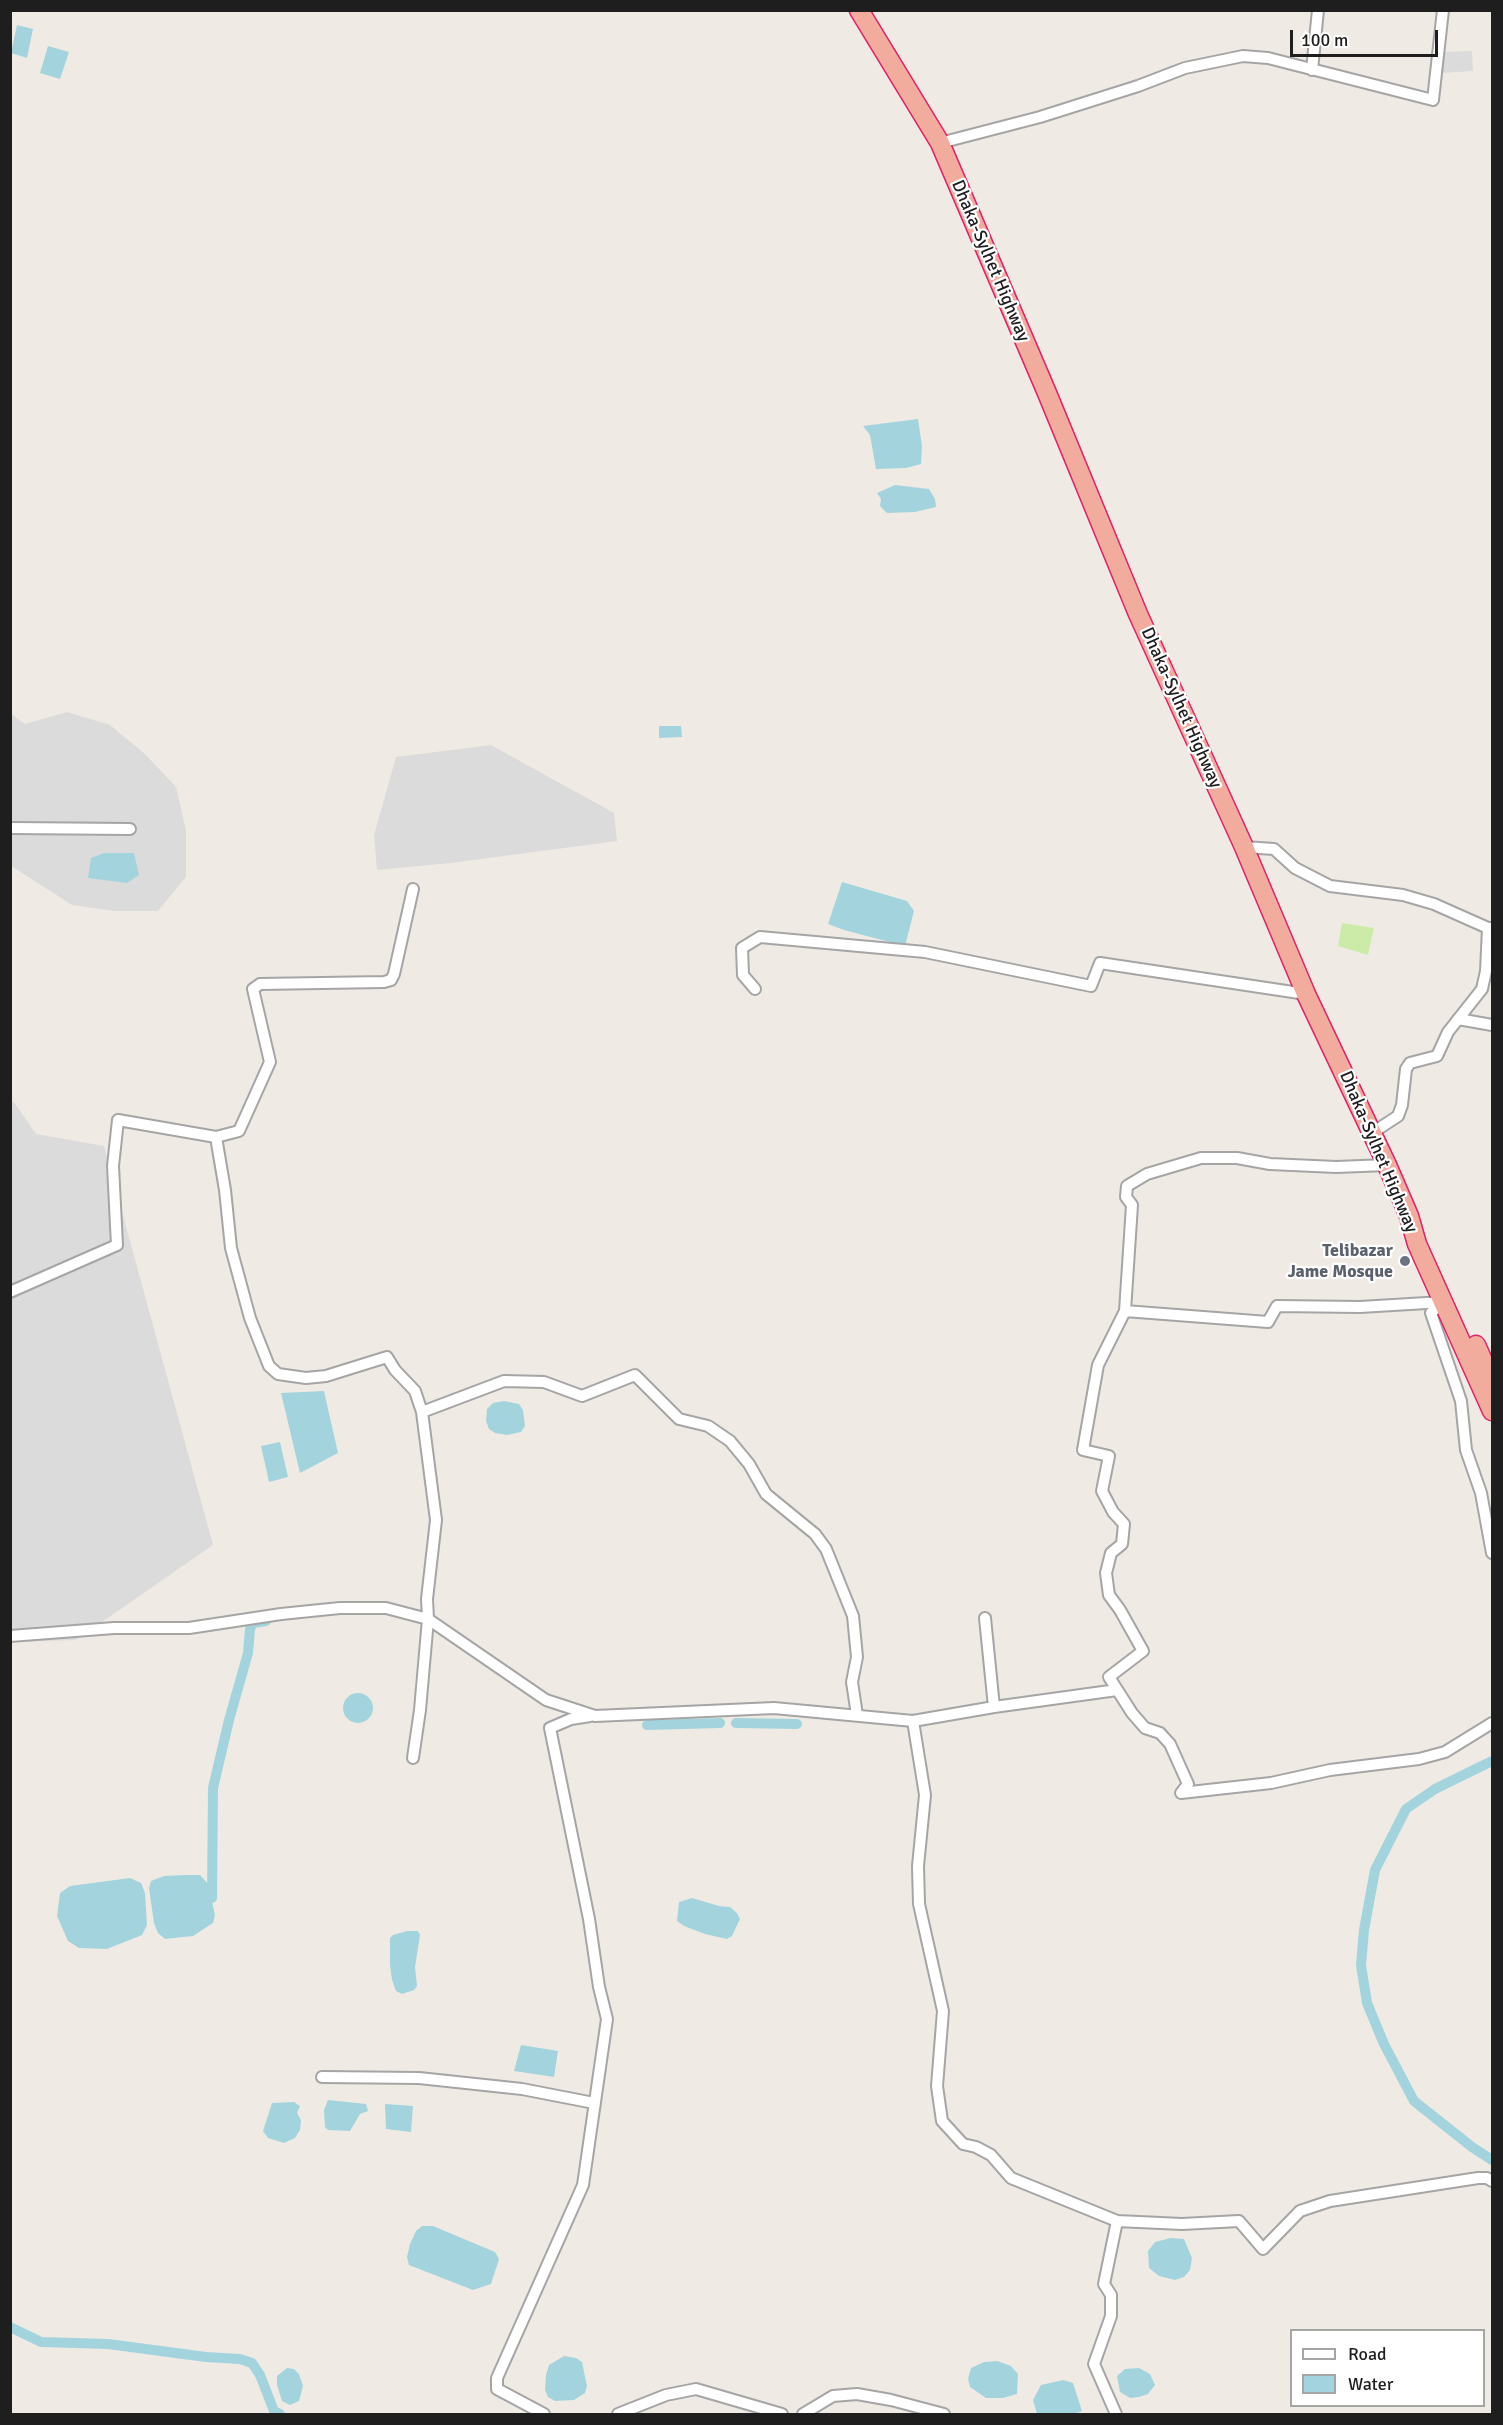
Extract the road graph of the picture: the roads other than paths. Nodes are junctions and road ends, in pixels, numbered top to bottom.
1 (860, 10) edge
2 (1318, 10) edge
3 (1443, 10) edge
4 (1312, 70) junction
5 (940, 144) junction
6 (10, 828) edge
7 (130, 829) dead end
8 (1244, 847) junction
9 (413, 889) dead end
10 (1490, 928) edge
11 (755, 989) dead end
12 (1306, 994) junction
13 (1458, 1019) junction
14 (1492, 1025) edge
15 (1372, 1133) junction
16 (216, 1137) junction
17 (1387, 1165) junction
18 (1409, 1216) junction
19 (10, 1292) edge
20 (1443, 1302) junction
21 (1125, 1311) junction
22 (1492, 1381) edge
23 (1492, 1411) edge
24 (422, 1412) junction
25 (1492, 1553) edge
26 (985, 1618) dead end
27 (428, 1619) junction
28 (10, 1636) edge
29 (1117, 1690) junction
30 (994, 1707) junction
31 (857, 1715) junction
32 (595, 1716) junction
33 (913, 1721) junction
34 (1492, 1723) edge
35 (413, 1758) dead end
36 (322, 2077) dead end
37 (594, 2103) junction
38 (1492, 2181) edge
39 (1117, 2221) junction
40 (544, 2415) edge
41 (618, 2415) edge
42 (782, 2415) edge
43 (803, 2415) edge
44 (944, 2415) edge
45 (1116, 2415) edge

1 - 5 highway, Dhaka-Sylhet Highway
2 - 4 street
3 - 4 street
4 - 5 street
5 - 8 highway, Dhaka-Sylhet Highway
6 - 7 street
8 - 10 street
8 - 12 highway, Dhaka-Sylhet Highway
9 - 16 street
10 - 13 street
11 - 12 street
12 - 15 highway, Dhaka-Sylhet Highway
13 - 14 street
13 - 15 street
15 - 17 highway, Dhaka-Sylhet Highway
16 - 19 street
16 - 24 street
17 - 18 highway, Dhaka-Sylhet Highway
17 - 21 street
18 - 20 highway, Dhaka-Sylhet Highway
18 - 22 highway
20 - 21 street
20 - 23 highway, Dhaka-Sylhet Highway
20 - 25 street
21 - 29 street
24 - 27 street
24 - 31 street
26 - 30 street
27 - 28 street
27 - 32 street
27 - 35 street
29 - 30 street
29 - 34 street
30 - 33 street
31 - 32 street
31 - 33 street
32 - 37 street
33 - 39 street
36 - 37 street
37 - 40 street
38 - 39 street
39 - 45 street
41 - 42 street
43 - 44 street

